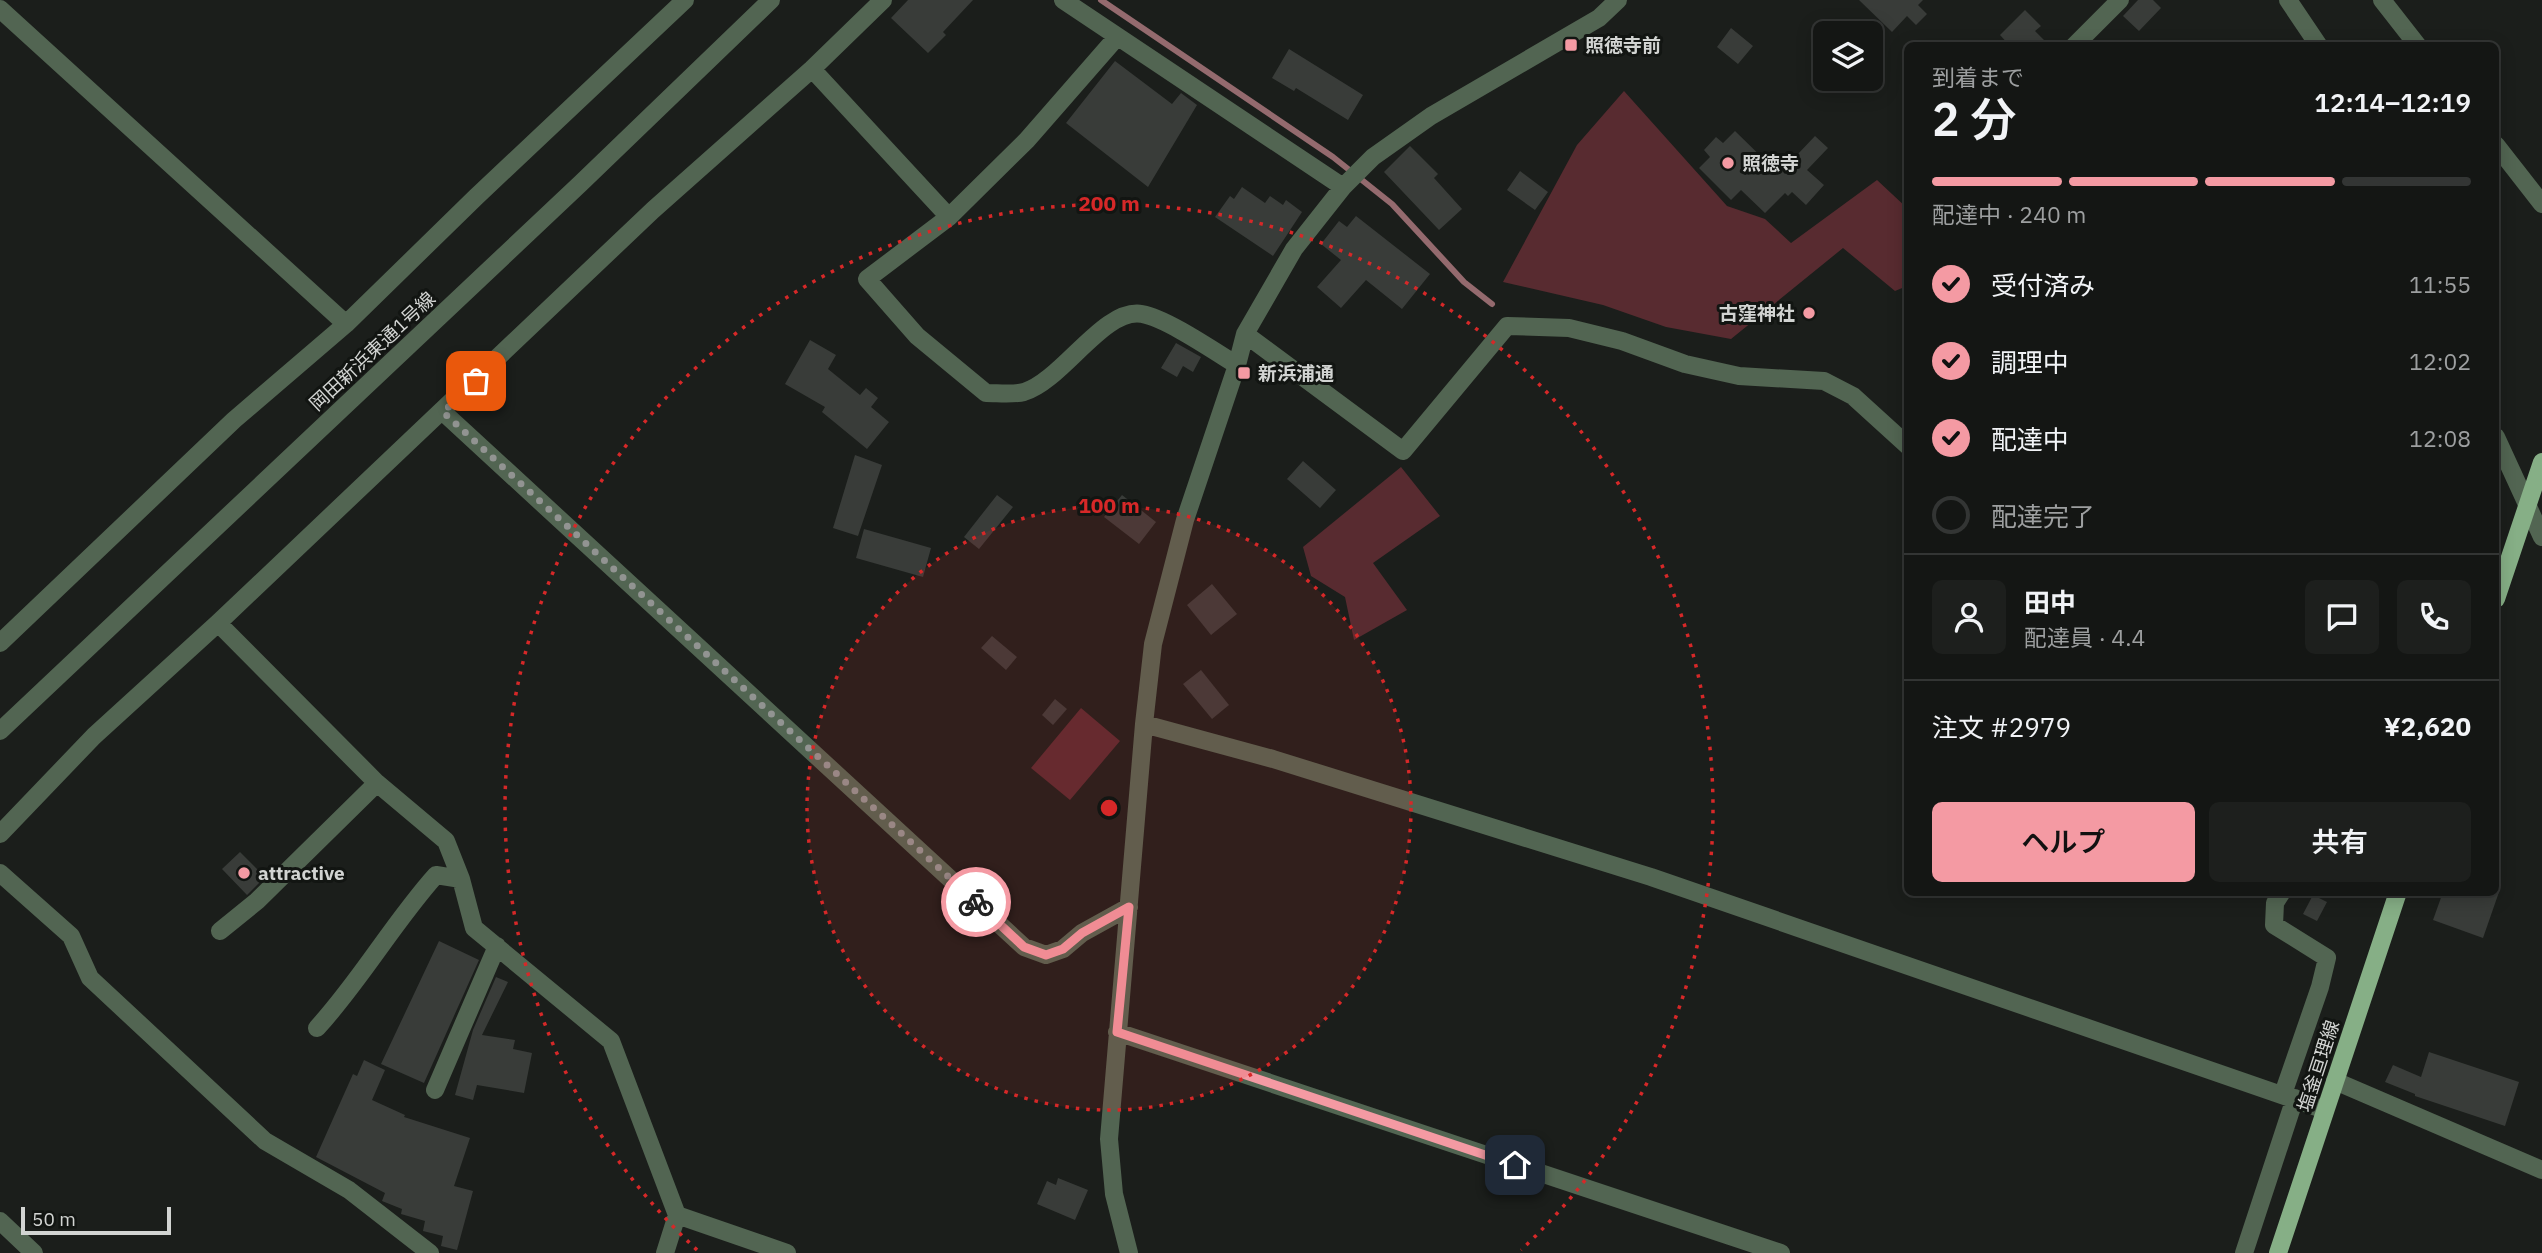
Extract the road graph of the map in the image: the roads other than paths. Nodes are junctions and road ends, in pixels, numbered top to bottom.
1 (685, 0) edge
2 (771, 0) edge
3 (883, 0) edge
4 (1063, 0) edge
5 (1618, 0) edge
6 (2120, 0) edge
7 (2288, 0) edge
8 (2382, 0) edge
9 (0, 9) edge
10 (1117, 37) junction
11 (2078, 42) edge
12 (2316, 42) edge
13 (2415, 42) edge
14 (811, 69) junction
15 (2499, 149) edge
16 (1346, 184) junction
17 (2542, 204) edge
18 (950, 217) junction
19 (346, 324) junction
20 (1245, 334) junction
21 (1237, 365) junction
22 (443, 412) junction
23 (1904, 442) edge
24 (2499, 442) edge
25 (2542, 463) edge
26 (2528, 503) junction
27 (2542, 537) edge
28 (2499, 590) edge
29 (218, 624) junction
30 (0, 643) edge
31 (1144, 724) junction
32 (0, 731) edge
33 (377, 783) junction
34 (0, 834) edge
35 (0, 873) edge
36 (461, 879) junction
37 (2279, 896) edge
38 (2397, 896) edge
39 (1129, 907) junction
40 (220, 931) dead end
41 (497, 946) junction
42 (317, 1028) dead end
43 (1117, 1032) junction
44 (2335, 1081) junction
45 (435, 1090) dead end
46 (2289, 1096) junction
47 (2325, 1110) junction
48 (2542, 1170) edge
49 (677, 1215) junction
50 (0, 1221) edge
51 (34, 1253) edge
52 (430, 1253) edge
53 (665, 1253) edge
54 (787, 1253) edge
55 (1129, 1253) edge
56 (1780, 1253) edge
57 (2244, 1253) edge
58 (2278, 1253) edge

1 - 19 street
2 - 32 street, 岡田新浜東通1号線
3 - 14 street
4 - 10 street
5 - 16 street
6 - 11 street
7 - 12 street
8 - 13 street
9 - 19 street
10 - 16 street
10 - 18 street
14 - 18 street
14 - 22 street
15 - 17 street
16 - 20 street
18 - 21 street
19 - 30 street
20 - 21 street
20 - 23 street
21 - 31 street
22 - 29 street
22 - 39 street
24 - 26 street
25 - 26 main road
26 - 27 street
26 - 28 main road
29 - 33 street
29 - 34 street
31 - 39 street
31 - 46 street
33 - 36 street
33 - 40 street
35 - 52 street
36 - 41 street
36 - 42 street
37 - 46 street
38 - 44 main road, 塩釜亘理線
39 - 43 street
41 - 45 street
41 - 49 street
43 - 55 street
43 - 56 street
44 - 47 main road, 塩釜亘理線
44 - 48 street
46 - 47 street
46 - 57 street
47 - 58 main road, 塩釜亘理線
49 - 53 street
49 - 54 street
50 - 51 street

